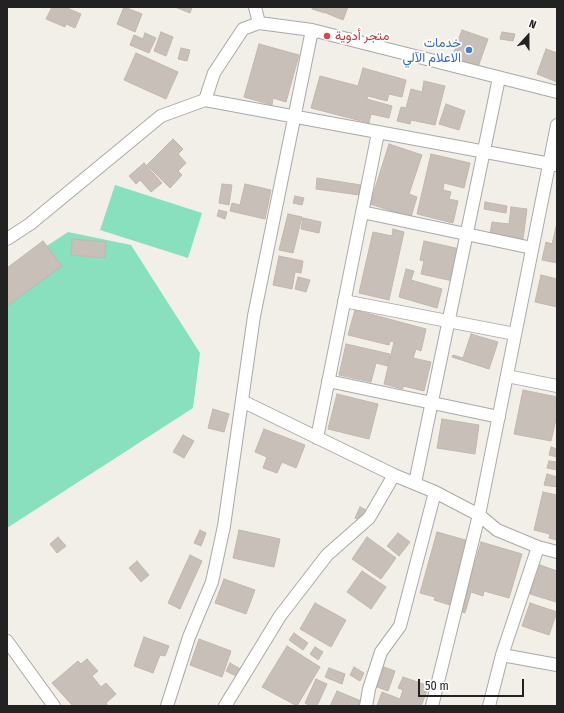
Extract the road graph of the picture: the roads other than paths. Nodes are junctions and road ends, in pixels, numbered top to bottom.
1 (255, 7) edge
2 (259, 23) junction
3 (312, 30) junction
4 (499, 78) junction
5 (557, 92) edge
6 (205, 100) junction
7 (294, 117) junction
8 (557, 125) edge
9 (378, 133) junction
10 (483, 153) junction
11 (553, 165) edge
12 (362, 212) junction
13 (466, 234) junction
14 (7, 240) edge
15 (532, 248) junction
16 (344, 301) junction
17 (448, 321) junction
18 (515, 334) junction
19 (507, 376) junction
20 (328, 381) junction
21 (557, 386) edge
22 (242, 401) junction
23 (432, 402) junction
24 (499, 416) junction
25 (317, 438) junction
26 (394, 475) junction
27 (415, 484) junction
28 (435, 492) junction
29 (479, 515) junction
30 (538, 547) junction
31 (557, 552) edge
32 (7, 641) edge
33 (502, 656) junction
34 (557, 665) edge
35 (54, 706) edge
36 (167, 706) edge
37 (225, 706) edge
38 (366, 706) edge
39 (432, 706) edge
40 (489, 706) edge

1 - 2 street
2 - 3 street
2 - 6 street
3 - 4 street
3 - 7 street
4 - 5 street
4 - 10 street
6 - 7 street
6 - 14 street
7 - 9 street
7 - 22 street
8 - 11 street
9 - 10 street
9 - 12 street
10 - 11 street
10 - 13 street
11 - 15 street
12 - 13 street
12 - 16 street
13 - 15 street
13 - 17 street
15 - 18 street
16 - 17 street
16 - 20 street
17 - 18 street
17 - 23 street
18 - 19 street
19 - 21 street
19 - 24 street
20 - 23 street
20 - 25 street
22 - 25 street
22 - 36 street
23 - 24 street
23 - 27 street
24 - 29 street
25 - 26 street
26 - 27 street
26 - 37 street
27 - 28 street
28 - 29 street
28 - 38 street
29 - 30 street
29 - 39 street
30 - 31 street
30 - 33 street
32 - 35 street
33 - 34 street
33 - 40 street

